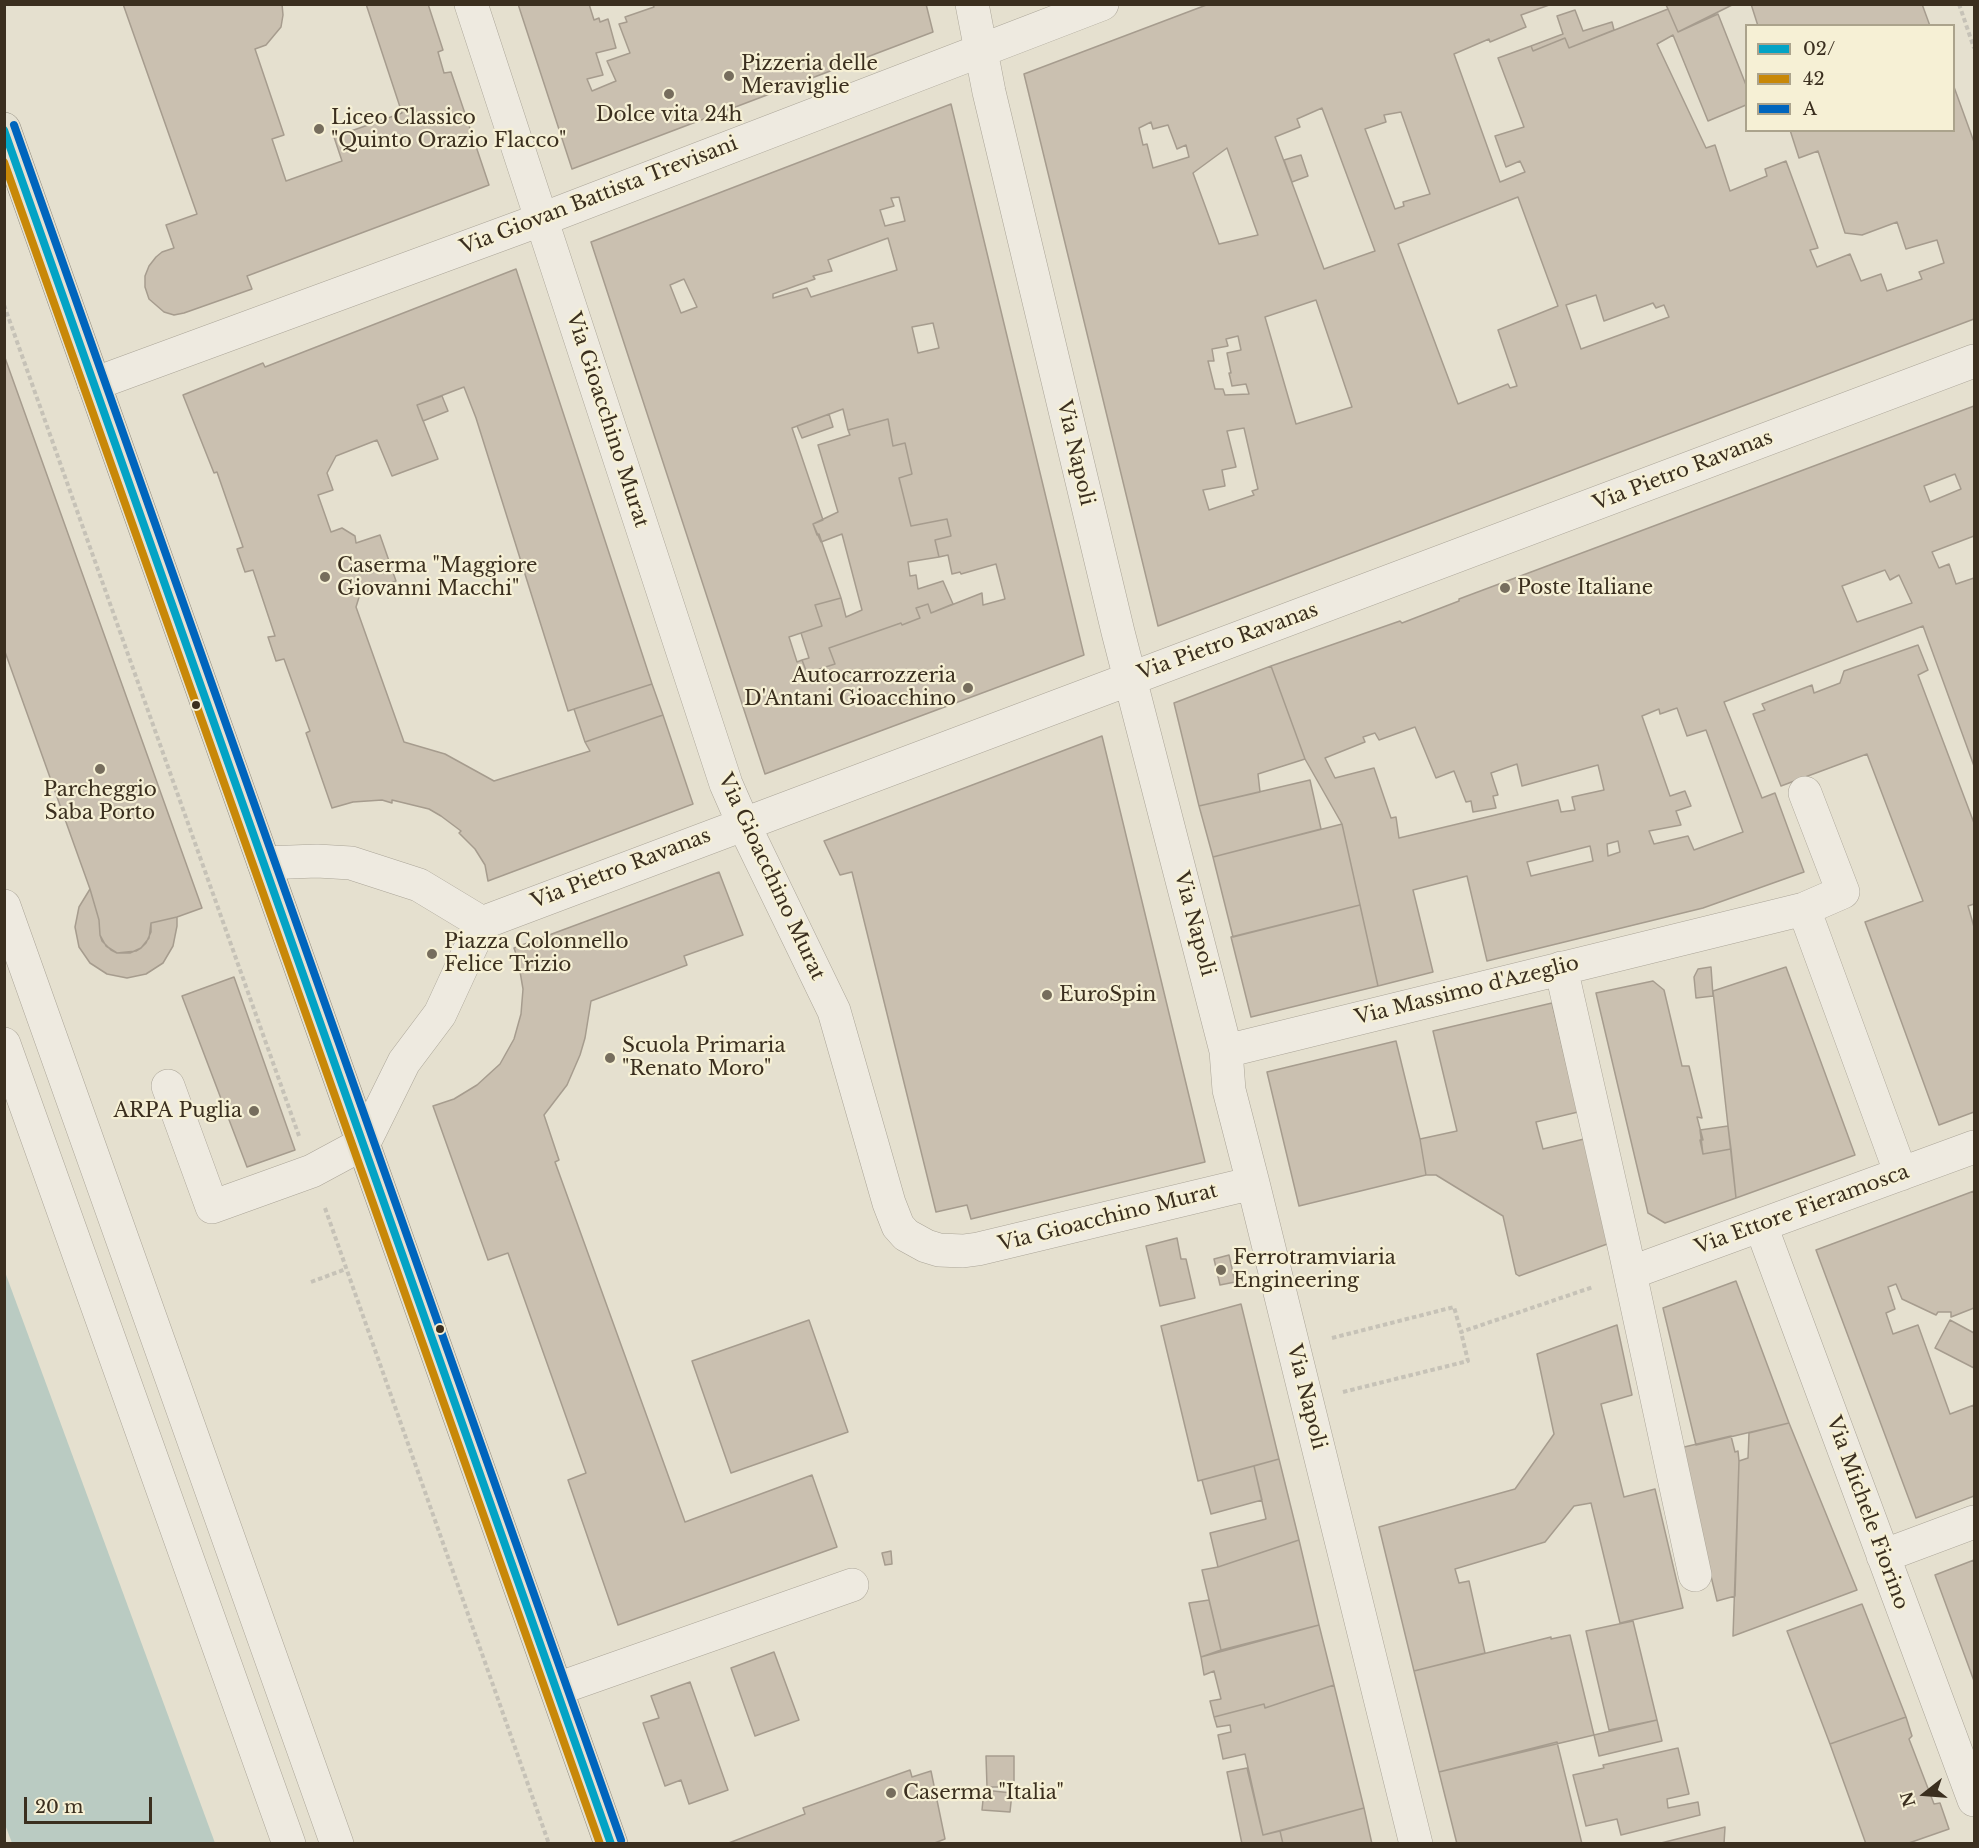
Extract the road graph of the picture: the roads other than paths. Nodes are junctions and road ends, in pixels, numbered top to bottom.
1 (471, 4) edge
2 (972, 4) edge
3 (1102, 4) edge
4 (980, 52) junction
5 (4, 129) edge
6 (540, 220) junction
7 (1974, 360) edge
8 (94, 384) junction
9 (1130, 679) junction
10 (1805, 793) dead end
11 (743, 823) junction
12 (264, 864) junction
13 (4, 906) edge
14 (1804, 909) junction
15 (482, 923) junction
16 (1561, 968) junction
17 (4, 1044) edge
18 (1226, 1051) junction
19 (168, 1086) dead end
20 (364, 1143) junction
21 (1974, 1148) edge
22 (1901, 1174) junction
23 (1253, 1183) junction
24 (1761, 1226) junction
25 (1630, 1273) junction
26 (1974, 1522) edge
27 (1883, 1556) junction
28 (1695, 1575) dead end
29 (852, 1585) dead end
30 (557, 1689) junction
31 (1974, 1800) edge
32 (289, 1844) edge
33 (337, 1844) edge
34 (611, 1844) edge
35 (1416, 1844) edge

1 - 6 street, Via Gioacchino Murat
2 - 4 street, Via Napoli
3 - 4 street, Via Giovan Battista Trevisani
4 - 6 street, Via Giovan Battista Trevisani
4 - 9 street, Via Napoli
5 - 8 main road
6 - 8 street, Via Giovan Battista Trevisani
6 - 11 street, Via Gioacchino Murat
7 - 9 street, Via Pietro Ravanas
8 - 12 main road
9 - 11 street, Via Pietro Ravanas
9 - 18 street, Via Napoli
10 - 14 street, Via Massimo d'Azeglio
11 - 15 street, Via Pietro Ravanas
11 - 23 street, Via Gioacchino Murat
12 - 15 street
12 - 20 main road
13 - 33 street
14 - 16 street, Via Massimo d'Azeglio
14 - 22 street
15 - 20 street
16 - 18 street, Via Massimo d'Azeglio
16 - 25 street
17 - 32 street
18 - 23 street, Via Napoli
19 - 20 street
20 - 30 main road
21 - 22 street, Via Ettore Fieramosca
22 - 24 street, Via Ettore Fieramosca
23 - 35 street, Via Napoli
24 - 25 street, Via Ettore Fieramosca
24 - 27 street, Via Michele Fiorino
25 - 28 street
26 - 27 street
27 - 31 street, Via Michele Fiorino
29 - 30 street
30 - 34 main road

